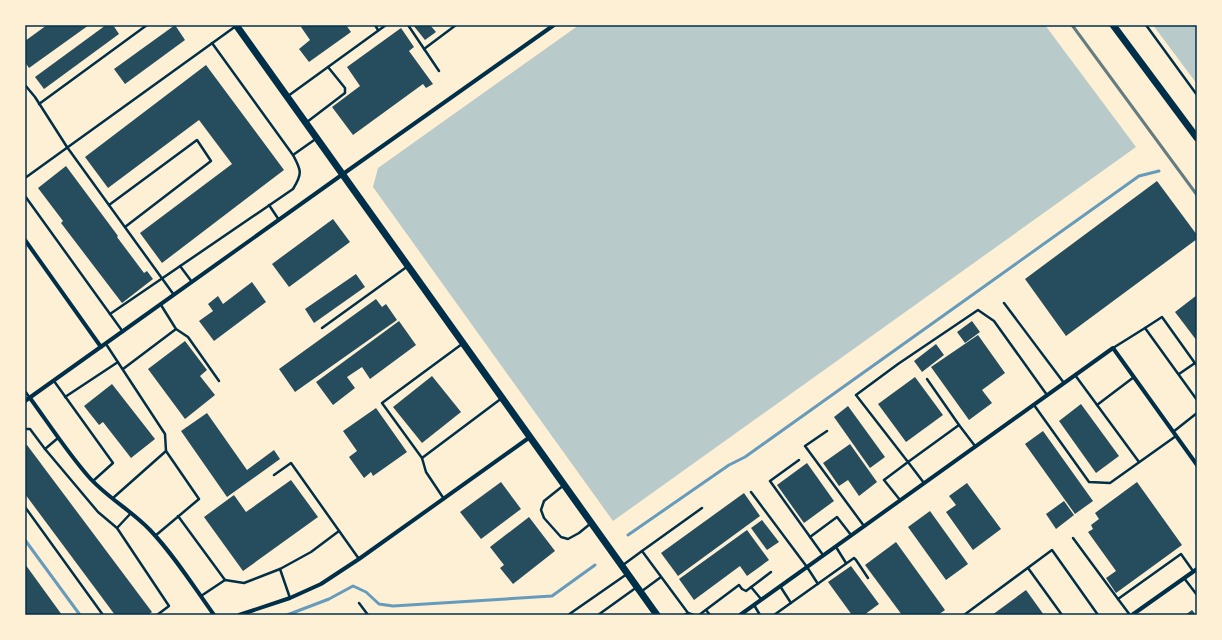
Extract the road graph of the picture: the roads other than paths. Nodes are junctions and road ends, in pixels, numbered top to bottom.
1 (147, 25) edge
2 (237, 25) edge
3 (375, 25) edge
4 (386, 25) edge
5 (408, 25) edge
6 (456, 25) edge
7 (554, 25) edge
8 (1113, 25) edge
9 (1146, 25) edge
10 (378, 30) junction
11 (212, 43) junction
12 (424, 48) junction
13 (328, 67) junction
14 (439, 71) dead end
15 (25, 85) edge
16 (1197, 95) edge
17 (288, 97) junction
18 (39, 104) junction
19 (306, 123) junction
20 (317, 138) junction
21 (1197, 138) edge
22 (67, 147) junction
23 (293, 155) junction
24 (343, 174) junction
25 (25, 178) edge
26 (25, 196) edge
27 (109, 205) junction
28 (269, 205) junction
29 (279, 220) junction
30 (125, 227) junction
31 (25, 240) edge
32 (180, 266) junction
33 (408, 266) junction
34 (161, 278) junction
35 (192, 282) junction
36 (174, 295) junction
37 (1004, 303) dead end
38 (161, 304) junction
39 (110, 314) junction
40 (322, 328) dead end
41 (1145, 328) junction
42 (176, 329) junction
43 (123, 332) junction
44 (463, 343) junction
45 (106, 344) junction
46 (101, 347) junction
47 (1113, 348) junction
48 (118, 362) junction
49 (1195, 362) junction
50 (1197, 366) edge
51 (123, 370) junction
52 (1178, 374) junction
53 (1075, 375) junction
54 (1134, 377) junction
55 (927, 379) dead end
56 (54, 381) junction
57 (219, 381) dead end
58 (1064, 383) junction
59 (25, 391) edge
60 (1047, 395) junction
61 (65, 397) junction
62 (30, 398) junction
63 (502, 398) junction
64 (1197, 400) edge
65 (25, 401) edge
66 (1034, 405) junction
67 (1097, 405) junction
68 (1197, 413) edge
69 (959, 425) junction
70 (25, 429) edge
71 (827, 431) dead end
72 (1174, 434) junction
73 (530, 437) junction
74 (58, 438) junction
75 (976, 446) junction
76 (45, 448) junction
77 (166, 451) junction
78 (422, 458) junction
79 (799, 460) dead end
80 (908, 462) junction
81 (1139, 462) junction
82 (1197, 465) edge
83 (274, 475) dead end
84 (93, 481) junction
85 (924, 483) junction
86 (564, 484) junction
87 (751, 492) dead end
88 (113, 498) junction
89 (444, 499) junction
90 (900, 500) junction
91 (25, 507) edge
92 (702, 508) dead end
93 (132, 513) junction
94 (178, 516) junction
95 (592, 523) junction
96 (864, 526) junction
97 (117, 528) junction
98 (339, 531) junction
99 (851, 535) junction
100 (155, 536) junction
101 (810, 537) junction
102 (1073, 538) dead end
103 (836, 546) junction
104 (642, 551) junction
105 (824, 555) junction
106 (359, 559) junction
107 (846, 563) junction
108 (622, 566) junction
109 (808, 567) junction
110 (1028, 568) junction
111 (280, 569) junction
112 (1195, 570) edge
113 (771, 572) dead end
114 (627, 573) junction
115 (661, 577) junction
116 (868, 578) dead end
117 (1184, 578) junction
118 (225, 580) junction
119 (818, 584) junction
120 (751, 586) junction
121 (780, 586) junction
122 (639, 590) junction
123 (1197, 595) edge
124 (201, 596) junction
125 (290, 598) junction
126 (1118, 599) junction
127 (761, 600) junction
128 (359, 603) dead end
129 (791, 603) junction
130 (754, 605) junction
131 (706, 610) junction
132 (688, 613) junction
133 (103, 615) edge
134 (157, 615) edge
135 (214, 615) edge
136 (239, 615) edge
137 (368, 615) edge
138 (568, 615) edge
139 (598, 615) edge
140 (657, 615) edge
141 (684, 615) edge
142 (694, 615) edge
143 (699, 615) edge
144 (710, 615) edge
145 (740, 615) edge
146 (760, 615) edge
147 (774, 615) edge
148 (964, 615) edge
149 (1062, 615) edge
150 (1098, 615) edge
151 (1131, 615) edge

1 - 18 lane
2 - 11 lane
2 - 17 main road
3 - 10 lane
4 - 10 lane
5 - 12 lane
6 - 12 lane
7 - 24 street
8 - 21 main road
9 - 16 lane
10 - 13 lane
11 - 22 lane
11 - 23 lane
12 - 14 lane
13 - 17 lane
13 - 19 lane
15 - 18 lane
17 - 19 main road
18 - 22 lane
19 - 20 main road
20 - 23 lane
20 - 24 main road
22 - 25 lane
22 - 27 lane
23 - 28 lane
24 - 29 street
24 - 33 main road
26 - 39 lane
27 - 30 lane
27 - 30 lane
28 - 29 lane
28 - 32 lane
29 - 35 street
30 - 34 lane
31 - 46 street
32 - 34 lane
32 - 35 lane
33 - 40 lane
33 - 44 main road
34 - 36 lane
34 - 39 lane
35 - 36 street
36 - 38 street
37 - 58 lane
38 - 42 lane
38 - 43 street
39 - 43 lane
41 - 47 lane
41 - 49 lane
41 - 52 lane
42 - 51 lane
42 - 57 lane
43 - 45 street
44 - 63 main road
44 - 78 lane
45 - 46 street
45 - 48 lane
46 - 56 street
47 - 53 street
47 - 54 street
48 - 51 lane
48 - 61 lane
49 - 50 lane
49 - 52 lane
51 - 77 lane
52 - 64 lane
53 - 58 street
53 - 67 lane
54 - 67 lane
54 - 72 street
55 - 69 lane
56 - 61 lane
56 - 62 street
58 - 60 street
59 - 62 lane
60 - 66 street
60 - 80 lane
61 - 84 lane
62 - 65 street
62 - 74 street
63 - 73 main road
63 - 78 lane
66 - 75 street
66 - 81 lane
67 - 81 lane
68 - 72 lane
69 - 75 lane
69 - 80 lane
70 - 76 lane
71 - 96 lane
72 - 81 lane
72 - 82 street
73 - 86 main road
73 - 89 street
74 - 76 lane
74 - 84 street
75 - 85 street
76 - 97 lane
77 - 88 lane
77 - 94 lane
78 - 89 lane
79 - 101 lane
80 - 85 lane
80 - 90 lane
83 - 98 lane
84 - 88 street
85 - 90 street
86 - 95 main road
86 - 95 lane
87 - 109 lane
88 - 93 street
89 - 106 street
90 - 96 street
91 - 133 lane
92 - 104 lane
93 - 97 lane
93 - 100 street
94 - 100 lane
94 - 118 lane
95 - 108 main road
96 - 99 street
97 - 134 lane
98 - 106 lane
98 - 111 lane
99 - 101 lane
99 - 103 street
100 - 124 street
101 - 105 lane
102 - 126 lane
103 - 105 street
103 - 107 lane
104 - 108 lane
104 - 115 lane
105 - 109 street
106 - 125 street
107 - 116 lane
107 - 119 lane
108 - 114 main road
109 - 119 lane
109 - 121 street
110 - 148 lane
110 - 149 lane
110 - 150 lane
111 - 118 lane
111 - 125 lane
112 - 117 street
112 - 126 lane
113 - 120 lane
114 - 122 main road
114 - 138 lane
115 - 122 lane
115 - 132 lane
117 - 123 lane
117 - 151 street
118 - 124 lane
119 - 129 lane
120 - 127 lane
120 - 131 lane
121 - 127 street
121 - 129 lane
122 - 139 lane
122 - 140 main road
124 - 135 street
125 - 136 street
126 - 151 lane
127 - 130 street
128 - 137 lane
129 - 147 lane
130 - 145 street
130 - 146 lane
131 - 143 lane
131 - 144 lane
132 - 141 lane
132 - 142 lane

